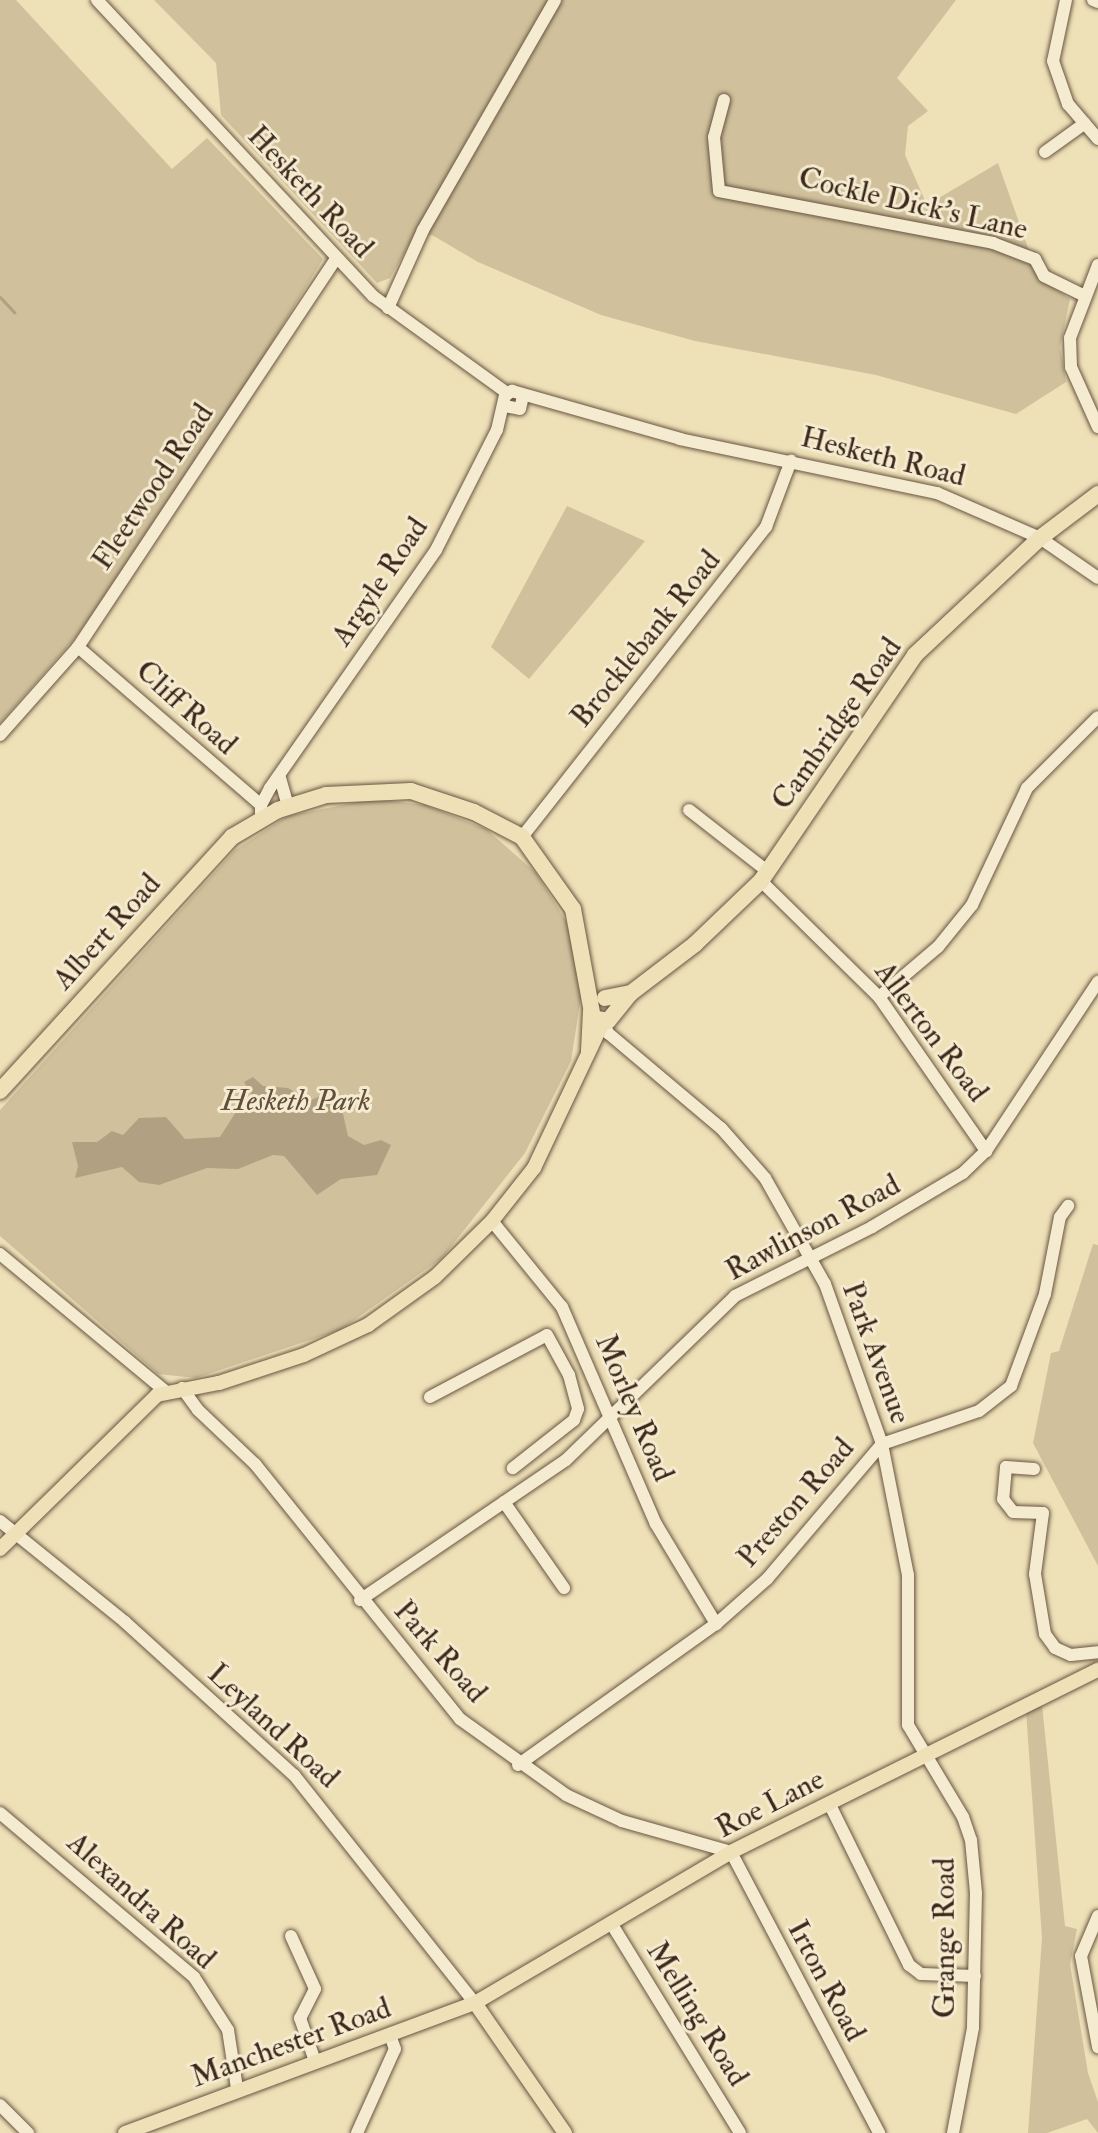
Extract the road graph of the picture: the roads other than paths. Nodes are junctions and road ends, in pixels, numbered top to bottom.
1 (97, 0) edge
2 (555, 0) edge
3 (1066, 0) edge
4 (724, 100) dead end
5 (1085, 123) junction
6 (1098, 139) edge
7 (1045, 152) dead end
8 (336, 258) junction
9 (1098, 265) edge
10 (1083, 295) junction
11 (388, 308) junction
12 (506, 400) junction
13 (1098, 427) edge
14 (791, 461) junction
15 (1098, 494) edge
16 (1040, 538) junction
17 (1098, 578) edge
18 (78, 647) junction
19 (1098, 717) edge
20 (0, 735) edge
21 (280, 778) junction
22 (288, 806) junction
23 (689, 810) dead end
24 (261, 812) junction
25 (522, 837) junction
26 (764, 876) junction
27 (1098, 982) edge
28 (879, 997) junction
29 (603, 1011) junction
30 (0, 1091) edge
31 (986, 1151) junction
32 (1067, 1204) dead end
33 (492, 1221) junction
34 (0, 1254) edge
35 (810, 1256) junction
36 (569, 1319) junction
37 (547, 1335) junction
38 (591, 1366) junction
39 (569, 1375) junction
40 (182, 1388) junction
41 (166, 1392) junction
42 (430, 1397) dead end
43 (612, 1414) junction
44 (882, 1444) junction
45 (524, 1459) junction
46 (513, 1468) dead end
47 (1034, 1469) dead end
48 (538, 1479) junction
49 (504, 1502) junction
50 (0, 1521) edge
51 (16, 1534) junction
52 (0, 1549) edge
53 (564, 1588) dead end
54 (360, 1600) junction
55 (716, 1624) junction
56 (1098, 1652) edge
57 (1097, 1675) edge
58 (922, 1754) junction
59 (518, 1765) junction
60 (829, 1803) junction
61 (0, 1813) edge
62 (731, 1852) junction
63 (1098, 1916) edge
64 (611, 1923) junction
65 (291, 1936) dead end
66 (975, 1976) junction
67 (475, 2003) junction
68 (390, 2035) junction
69 (1098, 2047) edge
70 (315, 2061) junction
71 (237, 2088) junction
72 (0, 2105) edge
73 (28, 2133) edge
74 (125, 2133) edge
75 (357, 2133) edge
76 (565, 2133) edge
77 (740, 2133) edge
78 (879, 2133) edge
79 (953, 2133) edge

1 - 8 street, Hesketh Road
2 - 11 street
3 - 5 street
4 - 10 street, Cockle Dick's Lane
5 - 6 street
5 - 7 street
8 - 11 street, Hesketh Road
8 - 18 street, Fleetwood Road
9 - 10 street
10 - 13 street
11 - 12 street, Hesketh Road
12 - 14 street, Hesketh Road
12 - 21 street, Argyle Road
14 - 16 street, Hesketh Road
14 - 25 street, Brocklebank Road
15 - 16 highway, Cambridge Road
16 - 17 street, Hesketh Road
16 - 26 highway, Cambridge Road
18 - 20 street, Fleetwood Road
18 - 24 street, Cliff Road
19 - 28 street
21 - 22 street
21 - 24 street, Argyle Road
22 - 24 highway, Albert Road
22 - 25 highway, Albert Road
23 - 26 street, Allerton Road
24 - 30 highway, Albert Road
25 - 29 highway
26 - 28 street, Allerton Road
26 - 29 highway, Cambridge Road
27 - 31 street, Rawlinson Road
28 - 31 street, Allerton Road
29 - 33 main road
29 - 35 street, Park Avenue
31 - 35 street, Rawlinson Road
32 - 44 street, Preston Road
33 - 36 street, Morley Road
33 - 40 main road
34 - 41 street
35 - 43 street, Rawlinson Road
35 - 44 street, Park Avenue
36 - 37 street
36 - 38 street, Morley Road
37 - 39 street
37 - 42 street
38 - 39 street
38 - 43 street, Morley Road
39 - 45 street
40 - 41 main road
40 - 54 street, Park Road
41 - 51 main road
43 - 48 street, Rawlinson Road
43 - 55 street, Morley Road
44 - 55 street, Preston Road
44 - 58 street, Park Avenue
45 - 46 street
45 - 48 street
47 - 56 street
48 - 49 street, Rawlinson Road
49 - 53 street
49 - 54 street, Rawlinson Road
50 - 51 street, Leyland Road
51 - 52 main road
51 - 67 street, Leyland Road
54 - 59 street, Park Road
55 - 59 street, Preston Road
57 - 58 main road, Roe Lane
58 - 60 main road, Roe Lane
58 - 66 street, Grange Road
59 - 62 street, Park Road
60 - 62 main road, Roe Lane
60 - 66 street
61 - 71 street, Alexandra Road
62 - 64 main road, Roe Lane
62 - 78 street, Irton Road
63 - 69 street
64 - 67 main road, Roe Lane
64 - 77 street, Melling Road
65 - 70 street
66 - 79 street, Grange Road
67 - 68 main road, Manchester Road
67 - 76 main road
68 - 70 main road, Manchester Road
68 - 75 street
70 - 71 main road, Manchester Road
71 - 74 main road, Manchester Road
72 - 73 street

